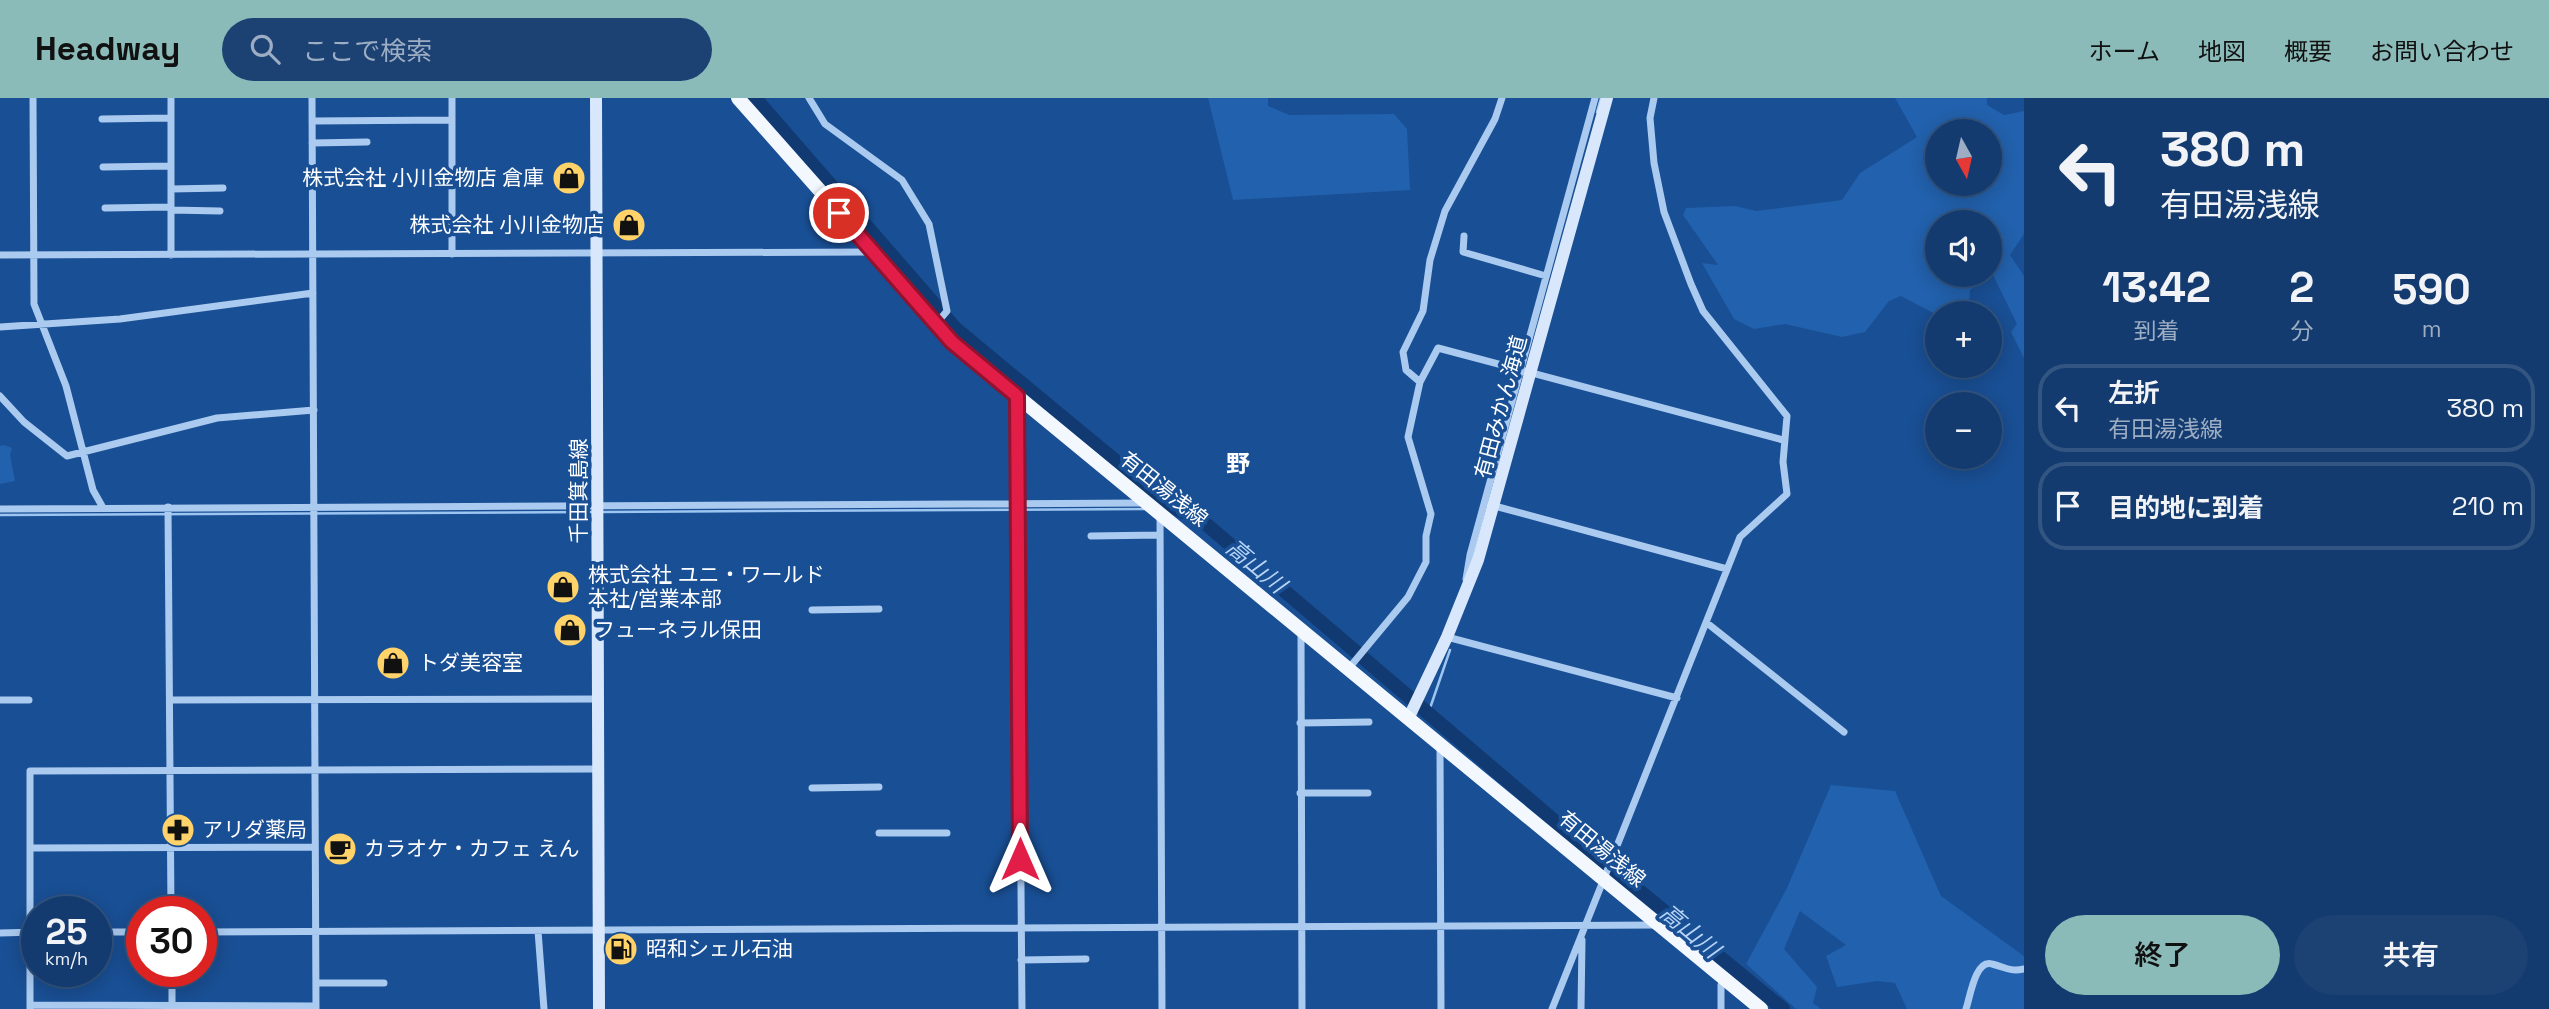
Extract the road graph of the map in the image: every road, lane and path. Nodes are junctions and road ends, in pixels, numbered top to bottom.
1 (33, 98) edge
2 (171, 98) edge
3 (312, 98) edge
4 (452, 98) edge
5 (596, 98) edge
6 (738, 98) edge
7 (808, 98) edge
8 (1502, 98) edge
9 (1595, 98) edge
10 (1607, 98) edge
11 (1654, 98) edge
12 (171, 118) junction
13 (102, 119) dead end
14 (452, 120) junction
15 (312, 121) junction
16 (367, 142) dead end
17 (312, 143) junction
18 (171, 166) junction
19 (103, 167) dead end
20 (223, 188) dead end
21 (171, 189) junction
22 (105, 208) dead end
23 (171, 209) junction
24 (220, 211) dead end
25 (1464, 236) dead end
26 (872, 252) junction
27 (34, 254) junction
28 (313, 254) junction
29 (452, 254) junction
30 (598, 254) junction
31 (0, 255) edge
32 (172, 255) junction
33 (1546, 276) junction
34 (313, 293) junction
35 (935, 324) junction
36 (42, 325) junction
37 (0, 327) edge
38 (1525, 370) junction
39 (1420, 382) junction
40 (0, 396) edge
41 (1017, 396) junction
42 (314, 410) junction
43 (1783, 440) junction
44 (85, 452) junction
45 (1019, 505) junction
46 (1488, 505) junction
47 (103, 507) junction
48 (168, 507) junction
49 (313, 508) junction
50 (1154, 508) junction
51 (0, 509) edge
52 (598, 512) junction
53 (1160, 535) junction
54 (1091, 536) dead end
55 (1727, 569) junction
56 (879, 609) dead end
57 (812, 610) dead end
58 (1707, 624) junction
59 (1301, 629) junction
60 (1447, 637) junction
61 (1349, 668) junction
62 (1677, 698) junction
63 (315, 699) junction
64 (598, 699) junction
65 (0, 700) edge
66 (29, 700) dead end
67 (171, 700) junction
68 (1410, 714) junction
69 (1369, 722) dead end
70 (1300, 723) junction
71 (1844, 732) dead end
72 (1440, 743) junction
73 (315, 769) junction
74 (599, 769) junction
75 (171, 770) junction
76 (879, 787) dead end
77 (812, 788) dead end
78 (1300, 793) junction
79 (1368, 793) dead end
80 (879, 833) dead end
81 (947, 833) dead end
82 (30, 848) junction
83 (315, 848) junction
84 (171, 849) junction
85 (1605, 874) junction
86 (32, 896) edge
87 (171, 896) edge
88 (1659, 925) junction
89 (1161, 928) junction
90 (1301, 928) junction
91 (1440, 928) junction
92 (1021, 929) junction
93 (316, 931) junction
94 (538, 931) junction
95 (1583, 931) junction
96 (21, 932) edge
97 (217, 932) edge
98 (599, 932) junction
99 (0, 933) edge
100 (1086, 959) dead end
101 (1021, 960) junction
102 (2024, 969) edge
103 (1725, 979) junction
104 (317, 983) junction
105 (384, 983) dead end
106 (31, 987) edge
107 (172, 987) edge
108 (30, 1007) edge
109 (316, 1007) edge
110 (172, 1008) edge
111 (544, 1009) edge
112 (599, 1009) edge
113 (1022, 1009) edge
114 (1162, 1009) edge
115 (1302, 1009) edge
116 (1441, 1009) edge
117 (1552, 1009) edge
118 (1581, 1009) edge
119 (1721, 1009) edge
120 (1760, 1009) edge
121 (1966, 1009) edge

1 - 27 street
2 - 12 street
3 - 15 street
4 - 14 street
5 - 30 main road, 千田箕島線
6 - 26 main road, 有田湯浅線
7 - 35 street
8 - 39 street
9 - 33 street
10 - 38 main road, 有田みかん海道
11 - 43 street
12 - 13 street
12 - 18 street
14 - 15 street
14 - 29 street
15 - 17 street
16 - 17 street
17 - 28 street
18 - 19 street
18 - 21 street
20 - 21 street
21 - 23 street
22 - 23 street
23 - 24 street
23 - 32 street
25 - 33 street
26 - 30 street
26 - 35 main road, 有田湯浅線
27 - 31 street
27 - 32 street
27 - 36 street
28 - 29 street
28 - 32 street
28 - 34 street
29 - 30 street
30 - 52 main road, 千田箕島線
33 - 38 street
34 - 36 street
34 - 42 street
35 - 41 main road, 有田湯浅線
36 - 37 street
36 - 44 street
38 - 39 street
38 - 43 street
38 - 46 main road, 有田みかん海道
39 - 61 street
40 - 44 street
41 - 45 street
41 - 50 main road, 有田湯浅線
42 - 44 street
42 - 49 street
43 - 55 street
44 - 47 street
45 - 50 street
45 - 52 street
45 - 92 street
46 - 55 street
46 - 60 main road, 有田みかん海道
47 - 48 street
47 - 51 street
48 - 49 street
48 - 67 street
49 - 52 street
49 - 63 street
50 - 53 street
50 - 59 main road, 有田湯浅線
52 - 64 main road, 千田箕島線
53 - 54 street
53 - 89 street
55 - 58 street
56 - 57 street
58 - 62 street
58 - 71 street
59 - 61 main road, 有田湯浅線
59 - 70 street
60 - 62 street
60 - 68 main road, 有田みかん海道
61 - 68 main road, 有田湯浅線
62 - 85 street
63 - 64 street
63 - 67 street
63 - 73 street
64 - 74 main road, 千田箕島線
65 - 66 street
67 - 75 street
68 - 72 main road, 有田湯浅線
69 - 70 street
70 - 78 street
72 - 85 main road, 有田湯浅線
72 - 91 street
73 - 74 street
73 - 75 street
73 - 83 street
74 - 98 main road, 千田箕島線
75 - 82 street
75 - 84 street
76 - 77 street
78 - 79 street
78 - 90 street
80 - 81 street
82 - 84 street
82 - 86 street
83 - 84 street
83 - 93 street
84 - 87 street
85 - 88 main road, 有田湯浅線
85 - 95 street
88 - 95 street
88 - 103 main road, 有田湯浅線
89 - 90 street
89 - 92 street
89 - 114 street
90 - 91 street
90 - 115 street
91 - 95 street
91 - 116 street
92 - 98 street
92 - 101 street
93 - 94 street
93 - 97 street
93 - 104 street
94 - 98 street
94 - 111 street
95 - 117 street
95 - 118 street
96 - 99 street
98 - 112 main road, 千田箕島線
100 - 101 street
101 - 113 street
102 - 121 street
103 - 119 street
103 - 120 main road, 有田湯浅線
104 - 105 street
104 - 109 street
106 - 108 street
107 - 110 street
108 - 110 street
109 - 110 street

